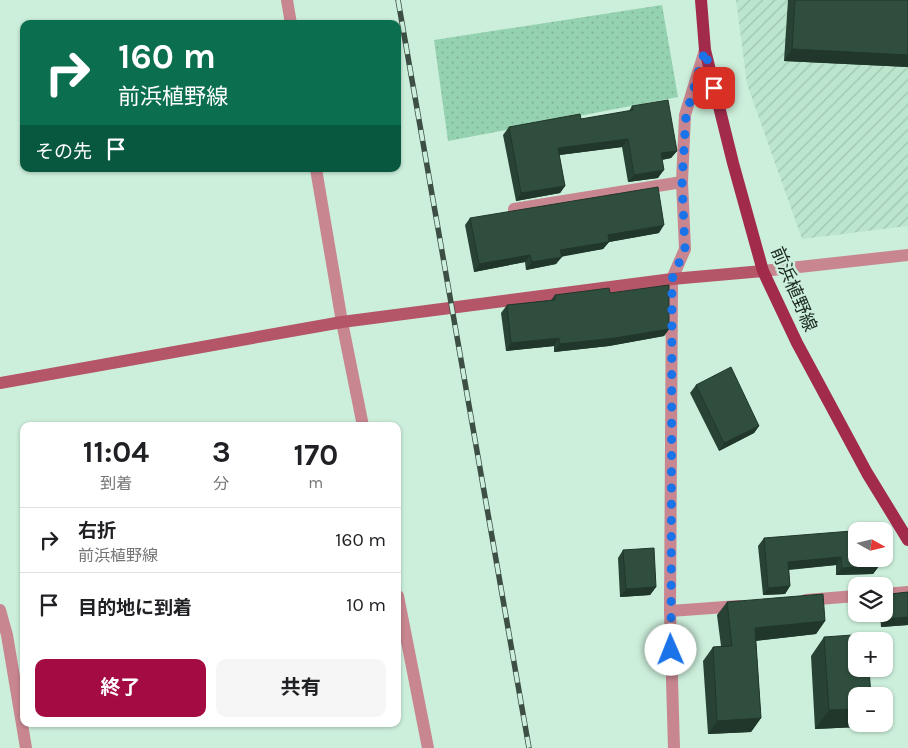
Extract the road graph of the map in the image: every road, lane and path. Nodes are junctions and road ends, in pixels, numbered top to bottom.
1 (287, 0) edge
2 (701, 0) edge
3 (290, 20) edge
4 (705, 50) junction
5 (317, 172) edge
6 (682, 182) junction
7 (514, 209) edge
8 (908, 254) edge
9 (763, 271) junction
10 (672, 279) junction
11 (342, 322) junction
12 (0, 383) edge
13 (362, 422) edge
14 (908, 540) edge
15 (908, 592) edge
16 (893, 593) edge
17 (848, 597) edge
18 (798, 601) edge
19 (748, 605) edge
20 (0, 610) edge
21 (401, 611) edge
22 (670, 611) junction
23 (20, 712) edge
24 (22, 727) edge
25 (26, 748) edge
26 (428, 748) edge
27 (674, 748) edge

1 - 3 street
2 - 4 main road, 前浜植野線
4 - 6 street
4 - 9 main road, 前浜植野線
5 - 11 street
6 - 7 street
6 - 10 street
8 - 9 street
9 - 10 street
9 - 14 main road, 前浜植野線
10 - 11 street
10 - 22 street
11 - 12 street
11 - 13 street
15 - 16 street
17 - 18 street
19 - 22 street
20 - 23 street
21 - 26 street
22 - 27 street
24 - 25 street

